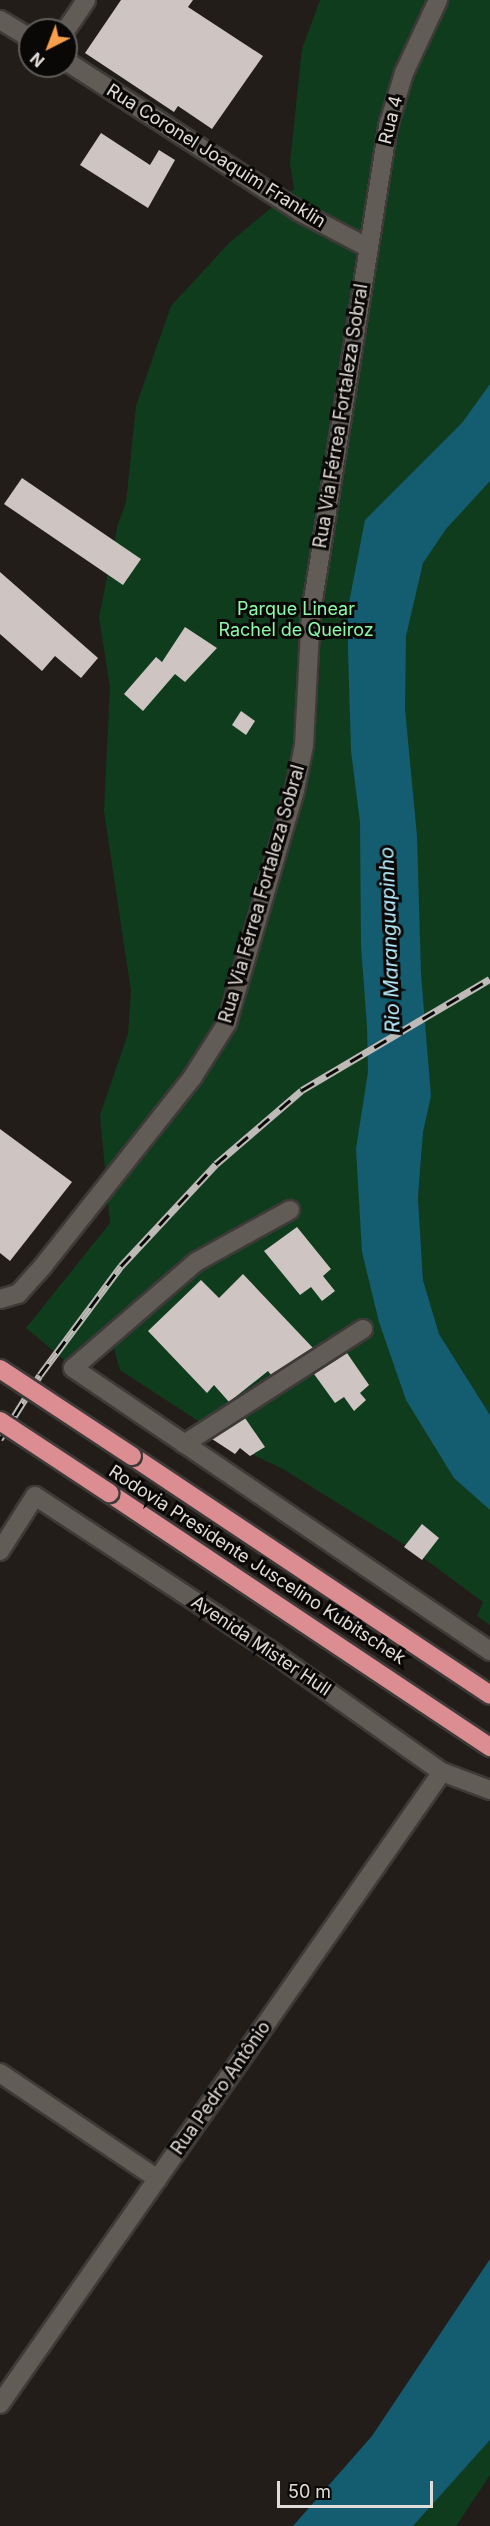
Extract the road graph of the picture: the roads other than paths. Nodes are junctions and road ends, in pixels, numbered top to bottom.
1 (86, 0) edge
2 (438, 0) edge
3 (74, 18) edge
4 (0, 20) edge
5 (18, 31) edge
6 (78, 69) edge
7 (367, 248) junction
8 (290, 1210) dead end
9 (0, 1299) edge
10 (363, 1329) dead end
11 (0, 1369) edge
12 (0, 1421) edge
13 (184, 1444) junction
14 (0, 1551) edge
15 (490, 1652) edge
16 (490, 1695) edge
17 (490, 1747) edge
18 (442, 1772) junction
19 (490, 1790) edge
20 (0, 2073) edge
21 (158, 2179) junction
22 (0, 2404) edge

1 - 3 street
2 - 7 street, Rua 4
4 - 5 street
6 - 7 street, Rua Coronel Joaquim Franklin
7 - 9 street, Rua Via Férrea Fortaleza Sobral
8 - 13 street
10 - 13 street
11 - 16 highway, Rodovia Presidente Juscelino Kubitschek, bridge
12 - 17 highway, Rodovia Presidente Juscelino Kubitschek, bridge
13 - 15 street
14 - 18 street, Avenida Mister Hull
18 - 19 street, Avenida Mister Hull
18 - 21 street, Rua Pedro Antônio
20 - 21 street
21 - 22 street, Rua Pedro Antônio

